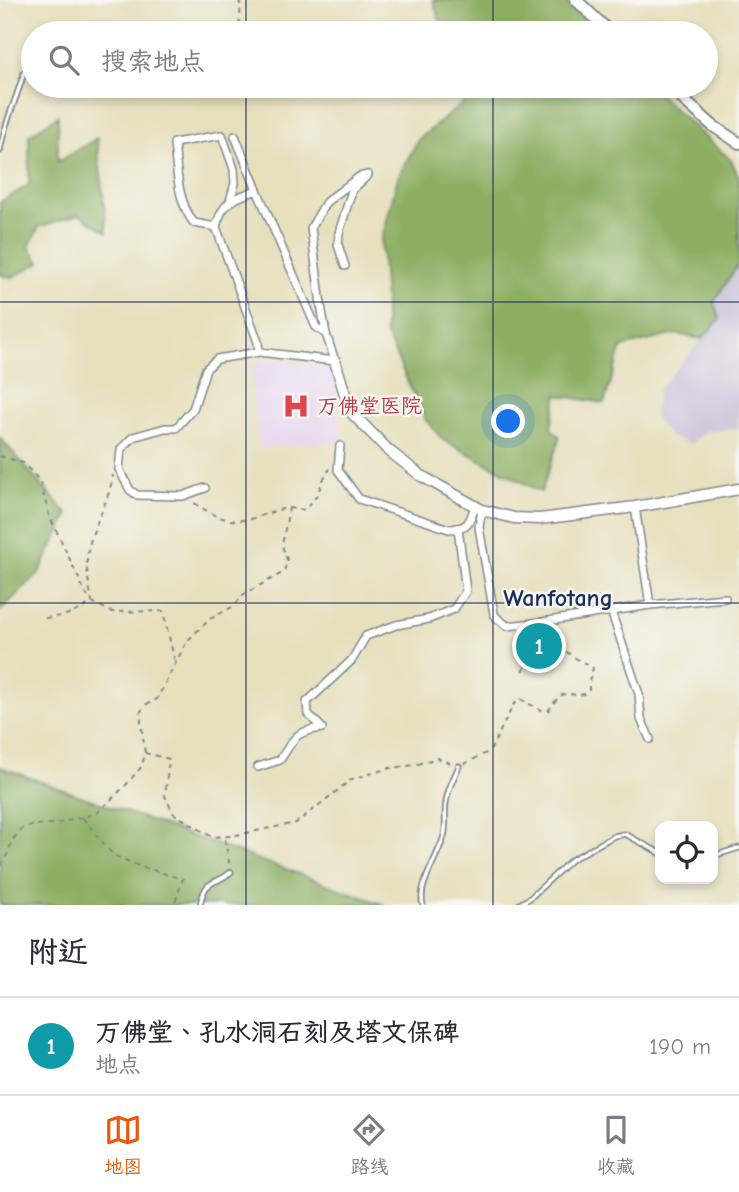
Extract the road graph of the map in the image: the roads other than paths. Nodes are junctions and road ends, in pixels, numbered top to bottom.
1 (576, 0) edge
2 (598, 21) edge
3 (21, 85) edge
4 (682, 98) edge
5 (235, 136) dead end
6 (738, 144) edge
7 (0, 150) edge
8 (257, 190) junction
9 (230, 201) junction
10 (216, 227) junction
11 (345, 266) dead end
12 (326, 334) junction
13 (260, 352) junction
14 (335, 362) junction
15 (340, 446) dead end
16 (205, 488) dead end
17 (739, 489) edge
18 (635, 507) junction
19 (479, 508) junction
20 (458, 528) junction
21 (725, 597) dead end
22 (650, 605) junction
23 (611, 611) junction
24 (650, 739) dead end
25 (459, 766) road end
26 (258, 767) dead end
27 (739, 848) edge
28 (655, 850) edge
29 (718, 854) edge
30 (231, 872) road end
31 (200, 905) edge
32 (423, 905) edge
33 (518, 905) edge

1 - 2 main road
3 - 7 lane
4 - 6 main road
5 - 8 street
8 - 9 street
8 - 12 street
9 - 10 street
9 - 10 street
10 - 13 street
11 - 12 street
12 - 14 street
13 - 14 street
13 - 16 street
14 - 19 street
15 - 20 street
17 - 18 street
18 - 19 street
18 - 22 street
19 - 20 street
19 - 23 street
20 - 26 street
21 - 22 street
22 - 23 street
23 - 24 street
25 - 32 lane
27 - 29 lane
28 - 33 lane
30 - 31 lane

